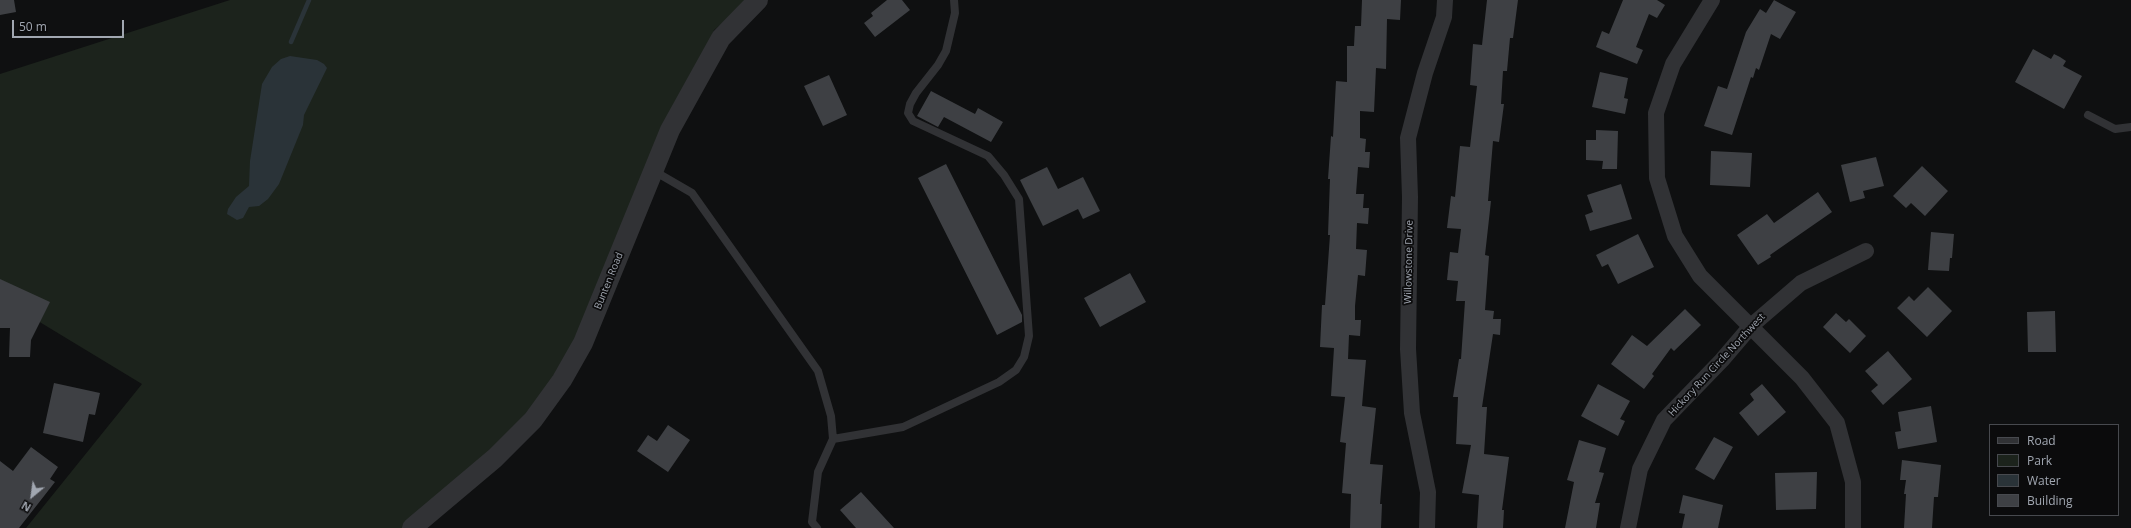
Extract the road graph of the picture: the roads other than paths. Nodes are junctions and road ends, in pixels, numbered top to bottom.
1 (758, 0) edge
2 (954, 0) edge
3 (1445, 0) edge
4 (1712, 0) edge
5 (2088, 115) dead end
6 (2131, 127) edge
7 (654, 171) junction
8 (1866, 251) dead end
9 (1751, 326) junction
10 (833, 439) junction
11 (412, 528) edge
12 (817, 528) edge
13 (1426, 528) edge
14 (1628, 528) edge
15 (1853, 528) edge

1 - 7 street, Bunten Road
2 - 10 lane
3 - 13 street, Willowstone Drive
4 - 9 street
5 - 6 lane
7 - 10 lane
7 - 11 street, Bunten Road
8 - 9 street, Hickory Run Circle Northwest
9 - 14 street, Hickory Run Circle Northwest
9 - 15 street
10 - 12 lane

